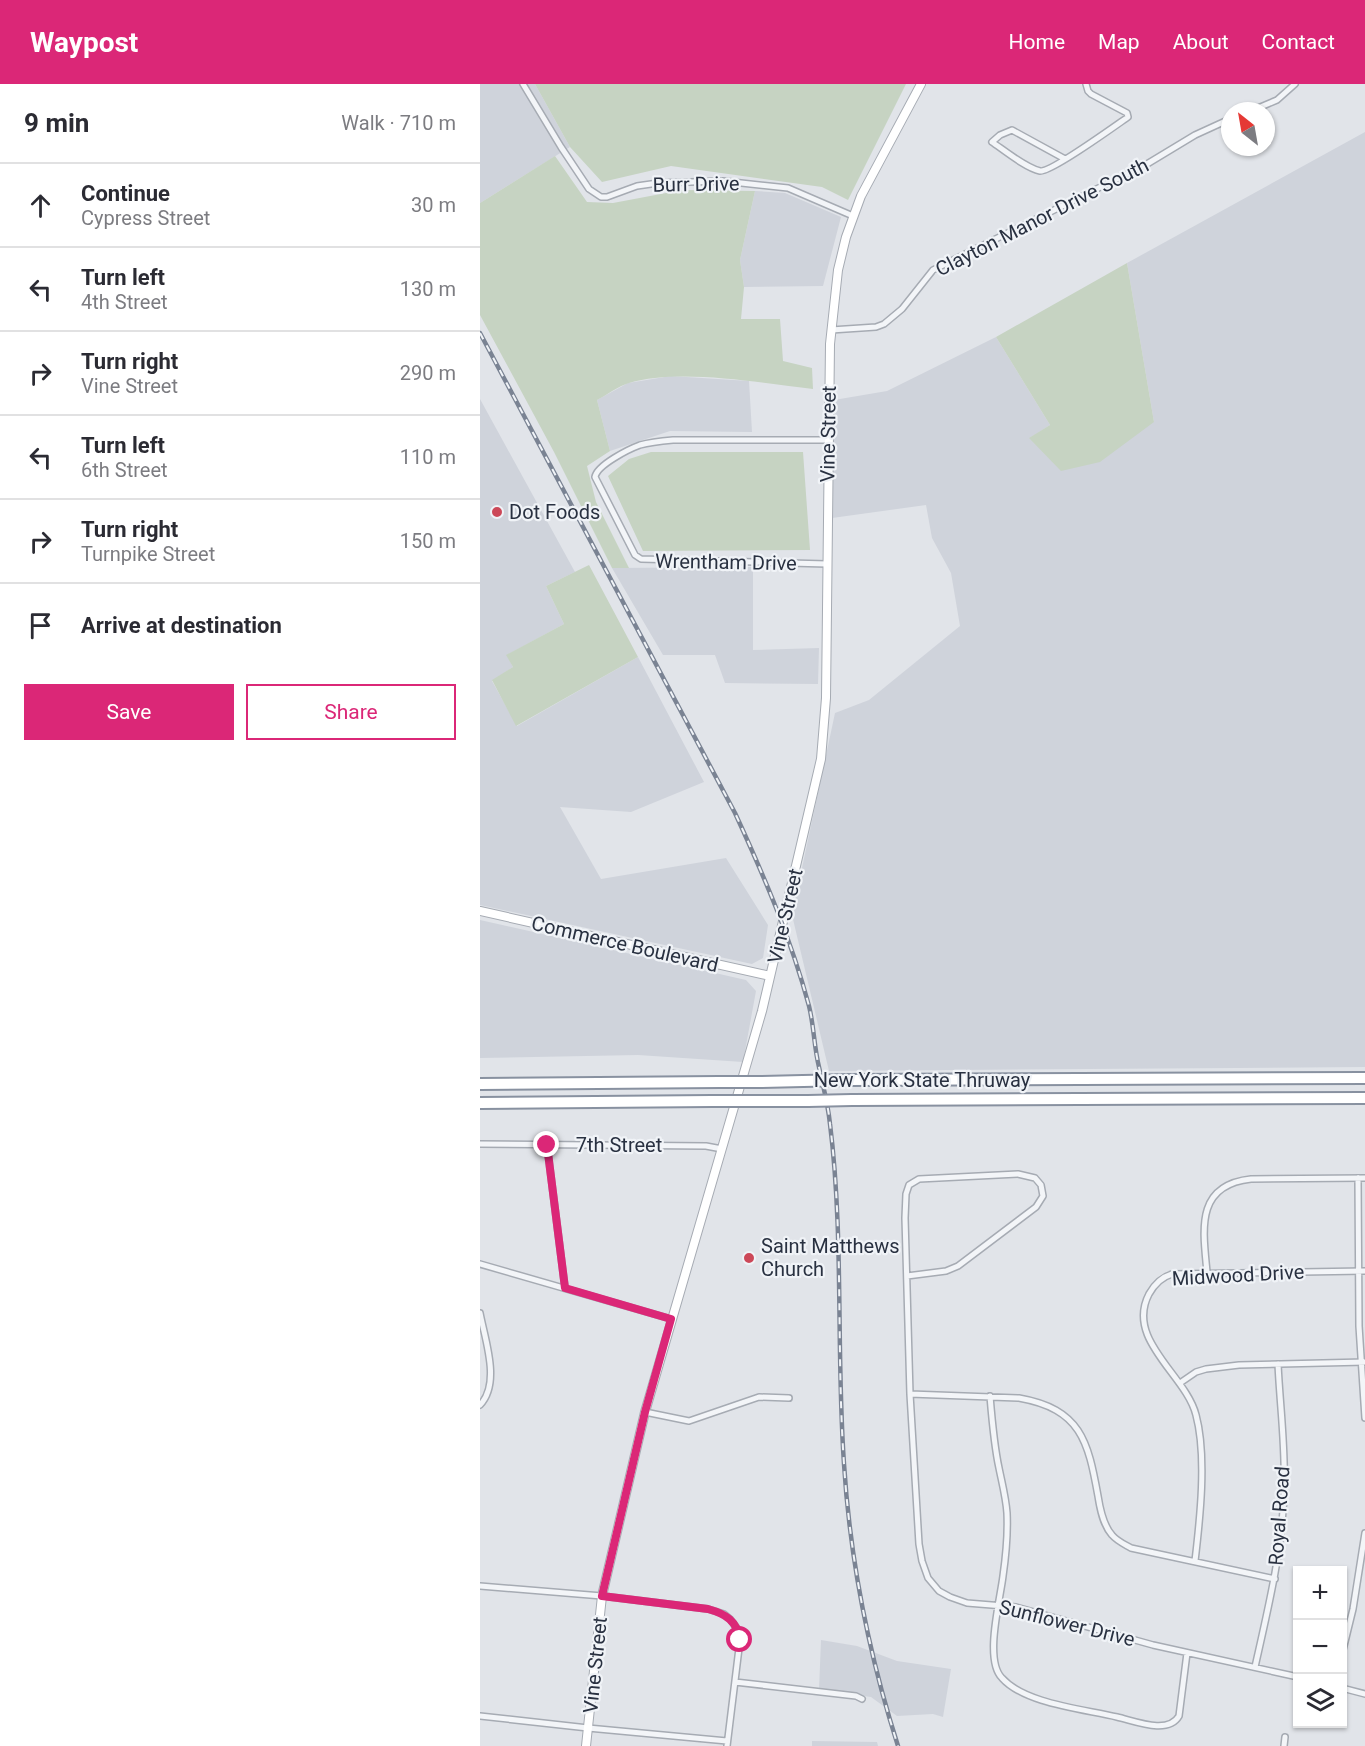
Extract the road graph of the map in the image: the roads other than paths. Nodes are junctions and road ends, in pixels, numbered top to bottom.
1 (523, 84) edge
2 (921, 84) edge
3 (1086, 84) edge
4 (1295, 84) edge
5 (1272, 102) edge
6 (1221, 123) edge
7 (1065, 159) junction
8 (853, 216) junction
9 (831, 330) junction
10 (828, 440) junction
11 (827, 564) junction
12 (480, 911) edge
13 (770, 976) junction
14 (1365, 1078) edge
15 (480, 1084) edge
16 (1365, 1098) edge
17 (480, 1103) edge
18 (480, 1144) edge
19 (547, 1145) junction
20 (722, 1149) junction
21 (1358, 1178) junction
22 (1365, 1178) edge
23 (480, 1264) edge
24 (1362, 1271) edge
25 (1207, 1272) junction
26 (907, 1276) junction
27 (565, 1288) junction
28 (480, 1313) edge
29 (671, 1319) junction
30 (1363, 1362) edge
31 (1278, 1364) junction
32 (1180, 1383) junction
33 (910, 1395) junction
34 (990, 1396) junction
35 (789, 1398) dead end
36 (480, 1405) edge
37 (645, 1412) junction
38 (1365, 1418) edge
39 (1365, 1533) edge
40 (1195, 1561) junction
41 (1275, 1579) junction
42 (480, 1586) edge
43 (602, 1596) junction
44 (999, 1605) junction
45 (1347, 1632) edge
46 (1187, 1653) junction
47 (1255, 1667) junction
48 (1293, 1676) edge
49 (735, 1682) junction
50 (1347, 1689) edge
51 (1365, 1694) edge
52 (862, 1699) dead end
53 (480, 1716) edge
54 (588, 1728) junction
55 (1285, 1737) dead end
56 (727, 1743) edge
57 (586, 1746) edge
58 (1284, 1746) edge

1 - 8 street, Burr Drive
2 - 8 street, Vine Street
3 - 7 street
4 - 5 street
6 - 9 street, Clayton Manor Drive South
7 - 7 street
8 - 9 street, Vine Street
9 - 10 street, Vine Street
10 - 11 street, Vine Street
10 - 11 street, Wrentham Drive
11 - 13 street, Vine Street
12 - 13 street, Commerce Boulevard
13 - 20 street, Vine Street
14 - 15 highway, New York State Thruway, bridge
16 - 17 highway, New York State Thruway, bridge
18 - 19 street, 7th Street
19 - 20 street, 7th Street
19 - 27 street
20 - 29 street, Vine Street
21 - 22 street
21 - 24 street
21 - 25 street
23 - 27 street
24 - 25 street, Midwood Drive
24 - 30 street
25 - 32 street, Midwood Drive
26 - 26 street, Sunflower Drive
26 - 33 street, Sunflower Drive
27 - 29 street
28 - 36 street
29 - 37 street, Vine Street
30 - 31 street
30 - 38 street
31 - 32 street
31 - 41 street, Royal Road
32 - 40 street, Midwood Drive
33 - 34 street
33 - 44 street, Sunflower Drive
34 - 40 street
34 - 44 street
35 - 37 street
37 - 43 street, Vine Street
39 - 45 street
40 - 41 street
41 - 47 street, Royal Road
42 - 43 street
43 - 49 street
43 - 54 street, Vine Street
44 - 46 street, Sunflower Drive
44 - 46 street
46 - 47 street, Sunflower Drive
47 - 48 street, Sunflower Drive
49 - 52 street
49 - 56 street
50 - 51 street
53 - 54 street
54 - 56 street
54 - 57 street, Vine Street
55 - 58 street

